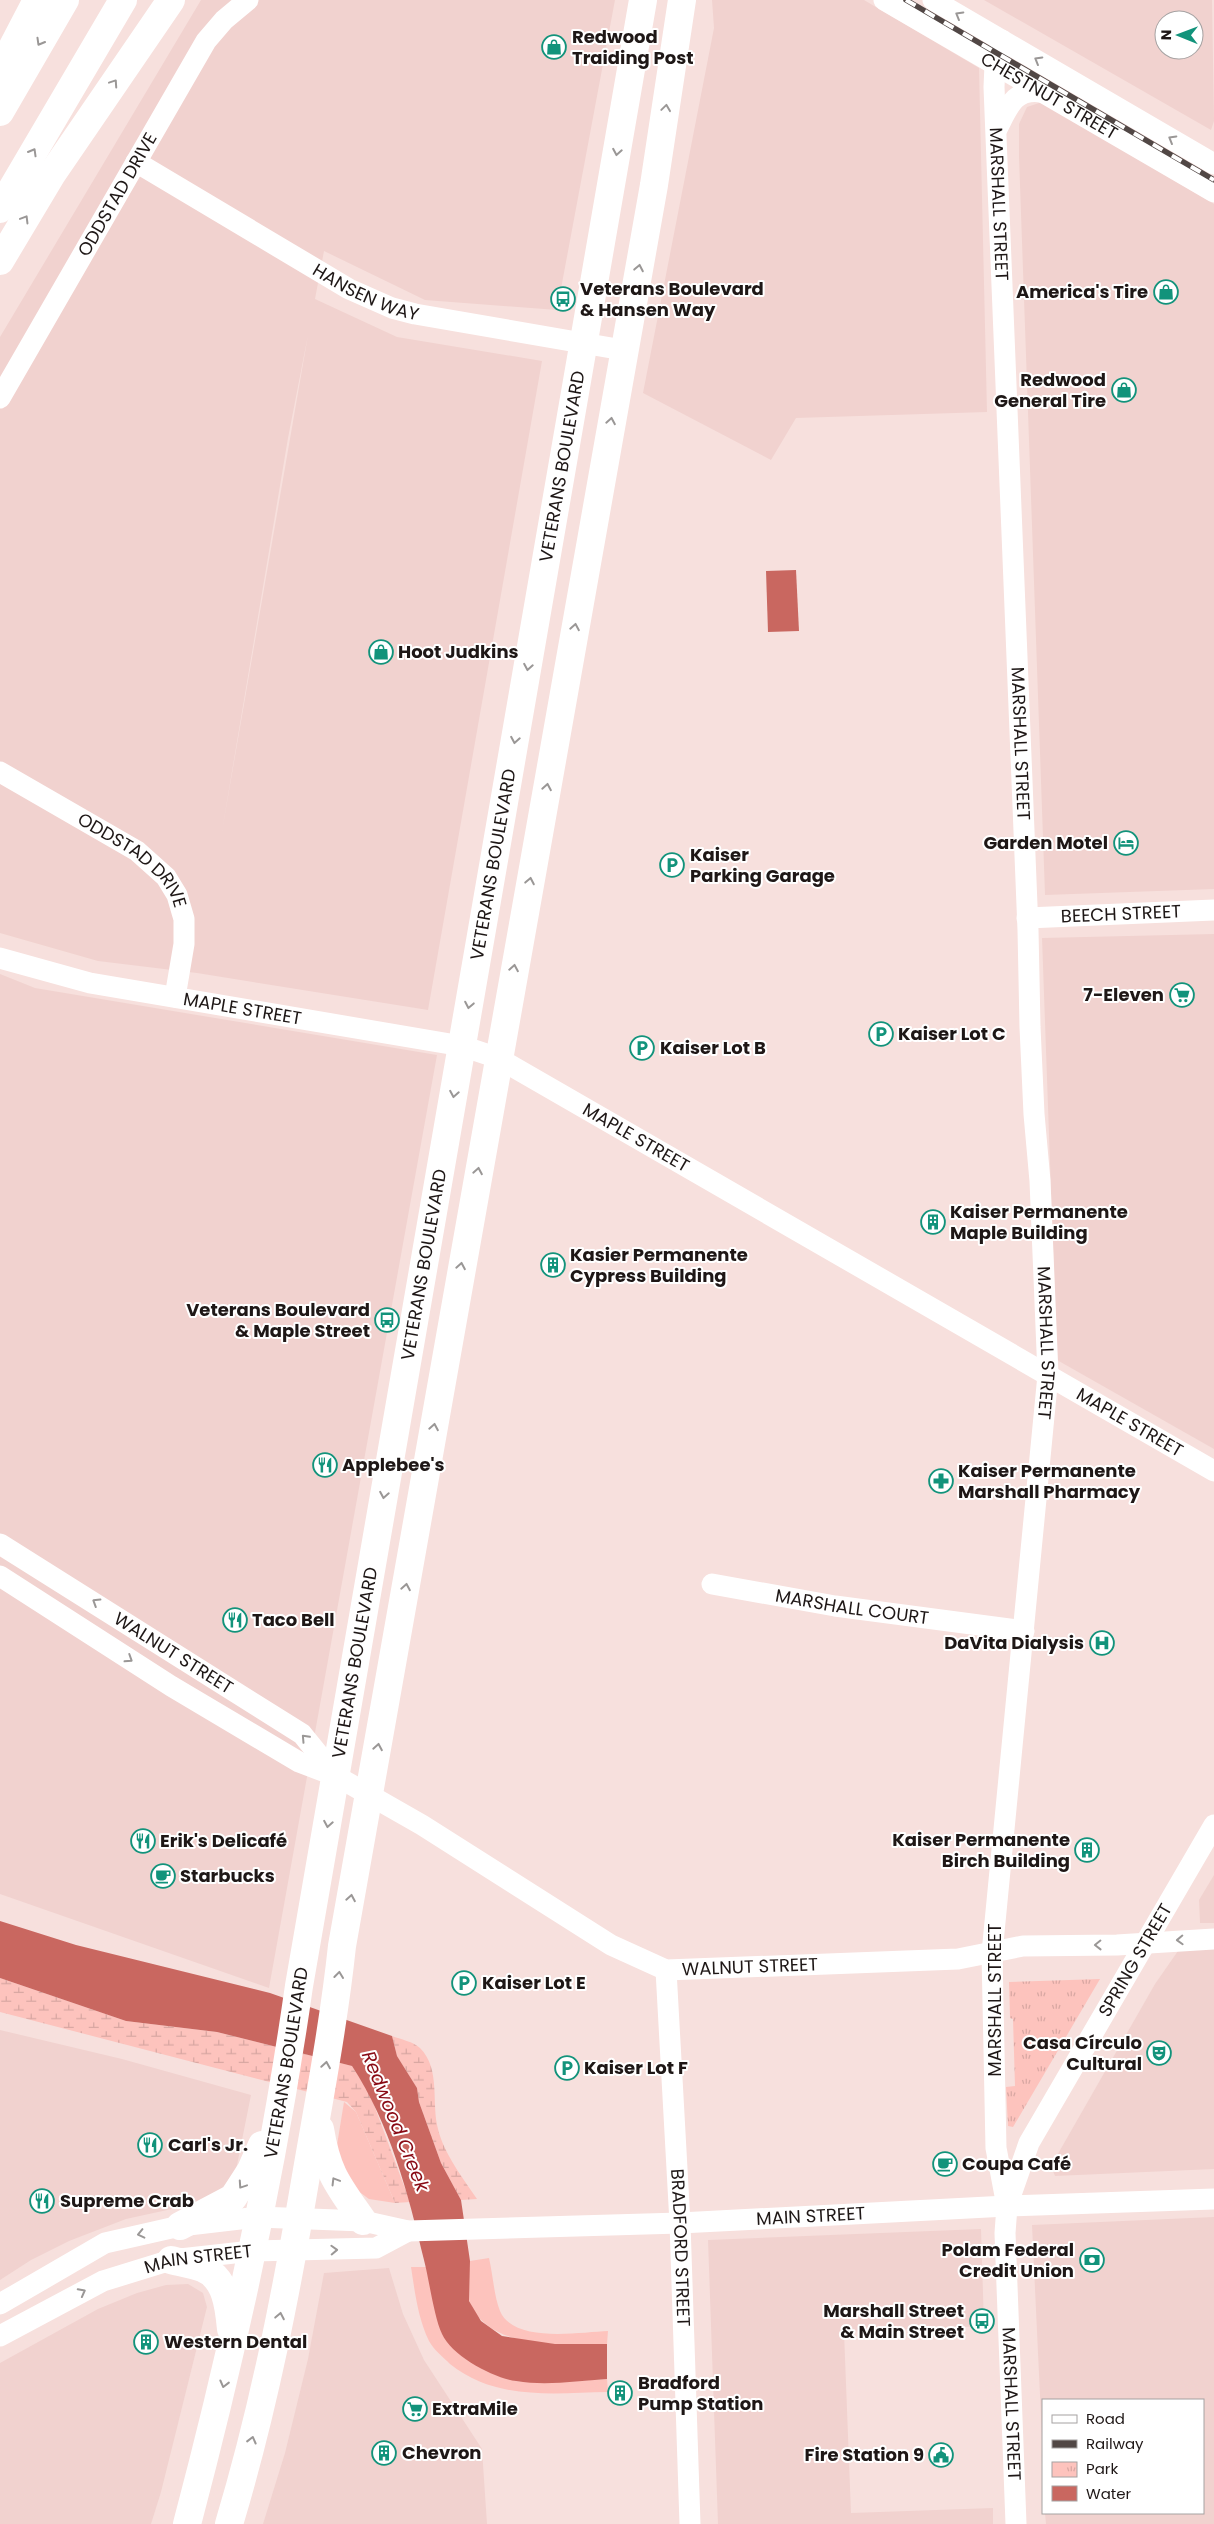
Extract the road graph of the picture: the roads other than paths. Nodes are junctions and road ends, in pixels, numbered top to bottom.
1 (37, 0) edge
2 (65, 0) edge
3 (123, 0) edge
4 (171, 0) edge
5 (248, 0) edge
6 (643, 0) edge
7 (682, 0) edge
8 (884, 0) edge
9 (933, 0) edge
10 (1002, 40) junction
11 (995, 65) junction
12 (0, 71) edge
13 (1041, 92) junction
14 (0, 112) edge
15 (996, 131) junction
16 (136, 162) junction
17 (1214, 164) edge
18 (1214, 192) edge
19 (0, 209) edge
20 (0, 261) edge
21 (584, 344) junction
22 (623, 350) junction
23 (0, 398) edge
24 (0, 772) edge
25 (508, 779) junction
26 (538, 835) junction
27 (1214, 910) edge
28 (1027, 918) junction
29 (0, 958) edge
30 (175, 997) junction
31 (462, 1046) junction
32 (498, 1058) junction
33 (1048, 1376) junction
34 (1214, 1470) edge
35 (0, 1544) edge
36 (0, 1576) edge
37 (712, 1584) dead end
38 (1024, 1631) junction
39 (336, 1776) junction
40 (369, 1795) junction
41 (1214, 1825) edge
42 (1214, 1940) edge
43 (1147, 1943) junction
44 (992, 1953) junction
45 (666, 1970) junction
46 (279, 2110) junction
47 (318, 2113) junction
48 (1214, 2199) edge
49 (1007, 2206) junction
50 (258, 2217) junction
51 (300, 2218) junction
52 (363, 2221) junction
53 (680, 2222) junction
54 (180, 2226) junction
55 (408, 2231) junction
56 (252, 2251) junction
57 (292, 2252) junction
58 (171, 2260) junction
59 (0, 2304) edge
60 (0, 2336) edge
61 (233, 2347) junction
62 (187, 2524) edge
63 (228, 2524) edge
64 (690, 2524) edge
65 (1016, 2524) edge

1 - 12 main road
2 -> 14 main road
19 -> 3 main road
20 -> 4 main road
5 - 16 street, ODDSTAD DRIVE
6 -> 21 main road, VETERANS BOULEVARD
22 -> 7 main road, VETERANS BOULEVARD
8 - 11 street, CHESTNUT STREET
10 -> 9 street, CHESTNUT STREET
10 - 11 street, MARSHALL STREET
17 -> 10 street, CHESTNUT STREET
11 - 13 street, CHESTNUT STREET
11 - 15 street, MARSHALL STREET
13 - 15 street
13 - 18 street, CHESTNUT STREET
15 - 28 street, MARSHALL STREET
16 - 21 street, HANSEN WAY
16 - 23 street, ODDSTAD DRIVE
21 - 22 street, HANSEN WAY
21 -> 25 main road, VETERANS BOULEVARD
26 -> 22 main road, VETERANS BOULEVARD
24 - 30 street, ODDSTAD DRIVE
25 - 26 main road
25 -> 31 main road, VETERANS BOULEVARD
32 -> 26 main road, VETERANS BOULEVARD
27 - 28 street, BEECH STREET
28 - 33 street, MARSHALL STREET
29 - 30 street, MAPLE STREET
30 - 31 street, MAPLE STREET
31 - 32 street, MAPLE STREET
31 -> 39 main road, VETERANS BOULEVARD
32 - 33 street, MAPLE STREET
40 -> 32 main road, VETERANS BOULEVARD
33 - 34 street, MAPLE STREET
33 - 38 street, MARSHALL STREET
39 -> 35 street, WALNUT STREET
36 -> 39 street, WALNUT STREET
37 - 38 street, MARSHALL COURT
38 - 44 street, MARSHALL STREET
39 - 40 street, WALNUT STREET
39 -> 46 main road, VETERANS BOULEVARD
40 - 45 street, WALNUT STREET
47 -> 40 main road, VETERANS BOULEVARD
41 - 43 street, SPRING STREET
42 -> 43 street, WALNUT STREET
43 -> 44 street, WALNUT STREET
43 - 49 street, SPRING STREET
44 - 45 street, WALNUT STREET
44 - 49 street, MARSHALL STREET
45 - 53 street, BRADFORD STREET
46 - 50 main road, VETERANS BOULEVARD
46 -> 54 main road
47 - 51 main road, VETERANS BOULEVARD
52 -> 47 main road
48 - 49 street, MAIN STREET
49 - 53 street, MAIN STREET
49 - 65 street, MARSHALL STREET
50 - 51 street, MAIN STREET
50 - 54 street, MAIN STREET
50 - 56 main road, VETERANS BOULEVARD
51 - 52 street, MAIN STREET
51 - 57 main road, VETERANS BOULEVARD
52 - 55 street, MAIN STREET
53 - 55 street, MAIN STREET
53 - 64 street, BRADFORD STREET
54 -> 59 street, MAIN STREET
57 -> 55 street, MAIN STREET
56 - 57 street, MAIN STREET
56 - 58 street, MAIN STREET
56 - 61 main road, VETERANS BOULEVARD
63 -> 57 main road, VETERANS BOULEVARD
60 -> 58 street, MAIN STREET
58 - 61 main road
61 -> 62 main road, VETERANS BOULEVARD

